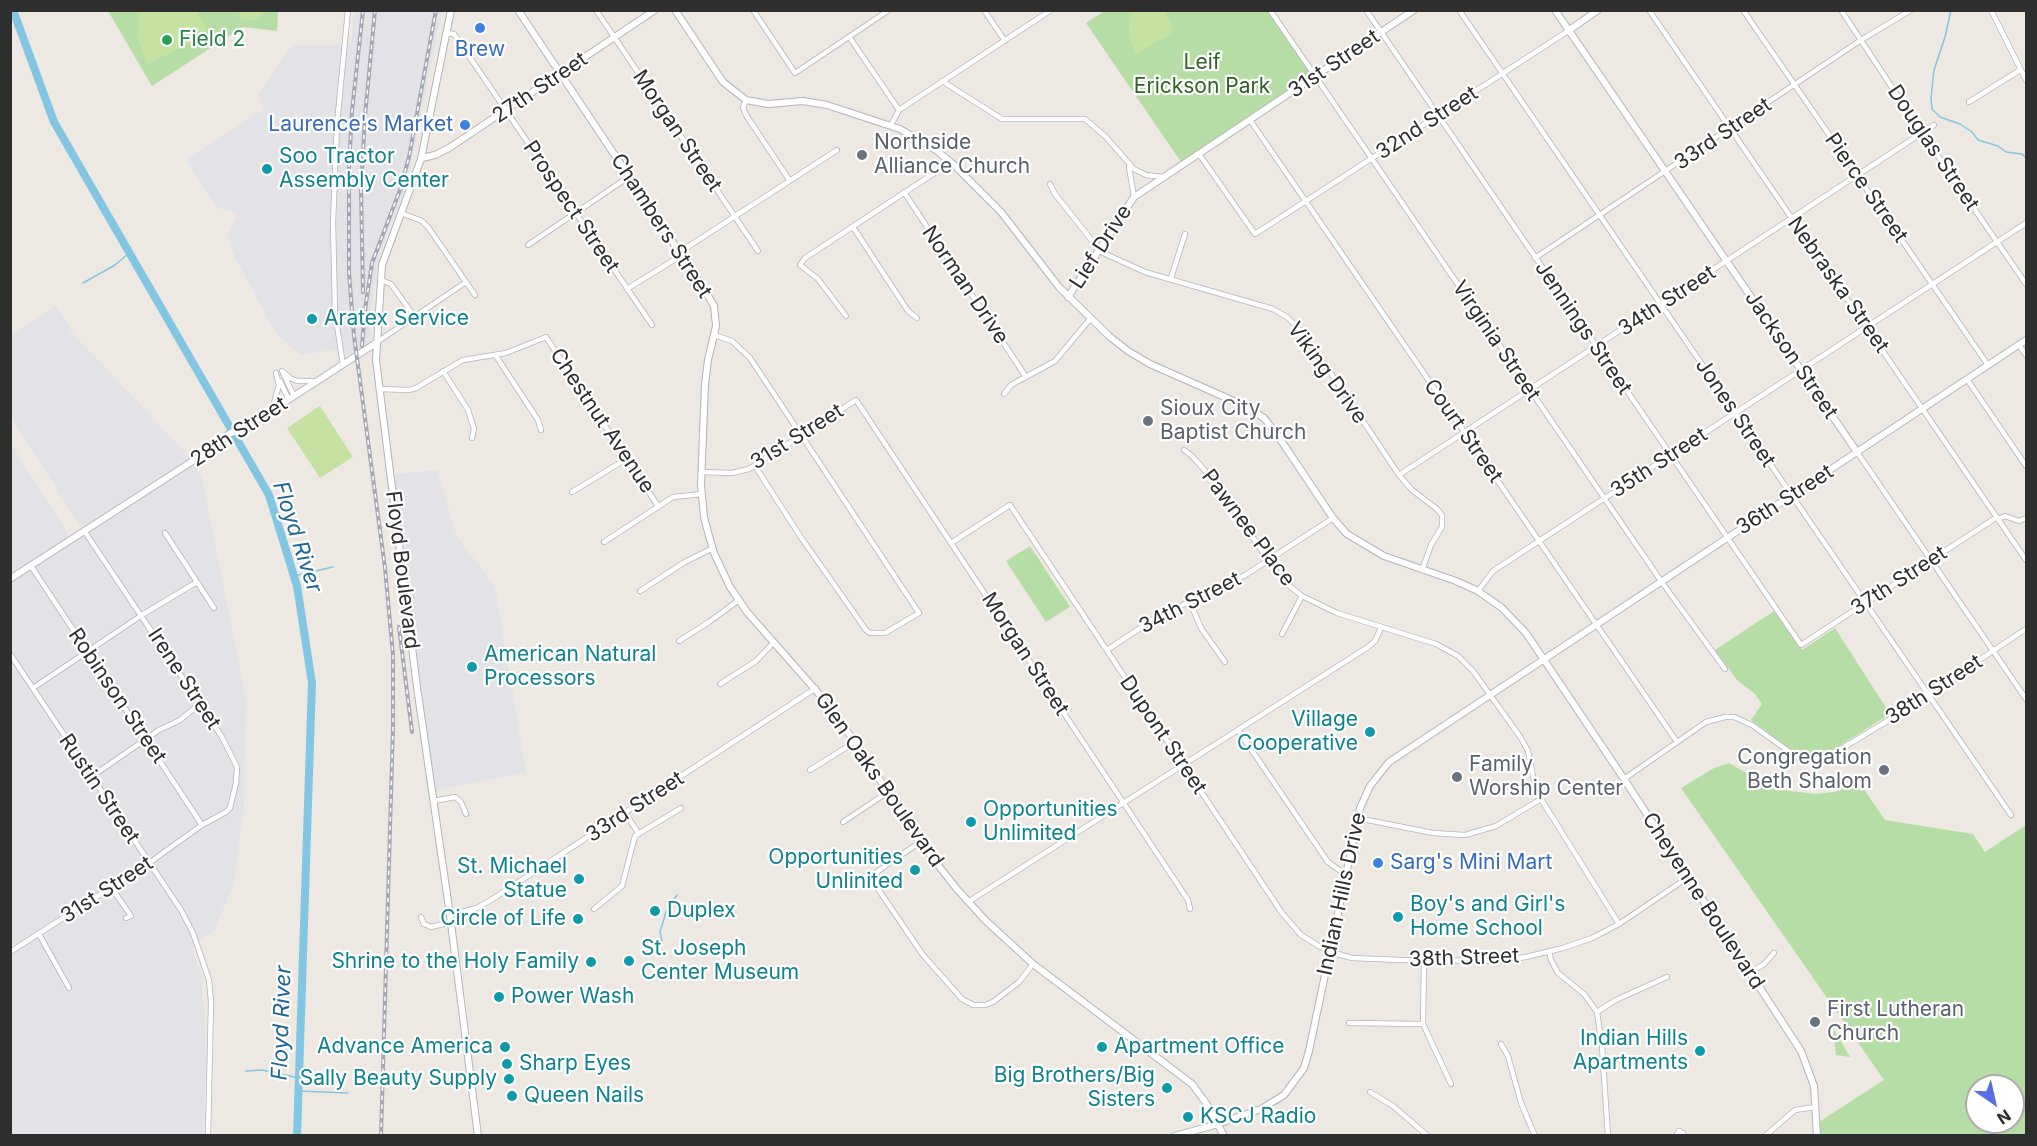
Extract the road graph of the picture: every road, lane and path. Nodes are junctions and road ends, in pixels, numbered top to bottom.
1 (348, 10) edge
2 (451, 10) edge
3 (518, 10) edge
4 (596, 10) edge
5 (655, 10) edge
6 (675, 10) edge
7 (753, 10) edge
8 (889, 10) edge
9 (984, 10) edge
10 (1051, 10) edge
11 (1269, 10) edge
12 (1366, 10) edge
13 (1414, 10) edge
14 (1459, 10) edge
15 (1555, 10) edge
16 (1598, 10) edge
17 (1649, 10) edge
18 (1743, 10) edge
19 (1841, 10) edge
20 (1911, 10) edge
21 (1990, 10) edge
22 (1568, 31) junction
23 (1381, 32) junction
24 (447, 33) junction
25 (614, 38) junction
26 (850, 38) junction
27 (1005, 40) junction
28 (1861, 40) junction
29 (2020, 70) junction
30 (1503, 73) junction
31 (560, 74) junction
32 (1315, 78) junction
33 (942, 81) junction
34 (2026, 81) edge
35 (1795, 86) junction
36 (746, 100) junction
37 (1969, 102) dead end
38 (506, 110) junction
39 (899, 110) junction
40 (1437, 117) junction
41 (1250, 120) junction
42 (891, 125) junction
43 (1934, 125) dead end
44 (1730, 129) junction
45 (1922, 133) junction
46 (837, 150) dead end
47 (1199, 154) junction
48 (422, 158) junction
49 (1371, 159) junction
50 (951, 162) junction
51 (1128, 164) junction
52 (1665, 172) junction
53 (1858, 175) junction
54 (630, 176) junction
55 (1163, 177) junction
56 (789, 181) junction
57 (1050, 184) dead end
58 (904, 192) junction
59 (1134, 197) junction
60 (1307, 202) junction
61 (402, 213) junction
62 (576, 213) junction
63 (1600, 215) junction
64 (735, 216) junction
65 (1792, 219) junction
66 (2026, 223) edge
67 (853, 227) junction
68 (1185, 234) dead end
69 (1998, 242) junction
70 (528, 245) dead end
71 (1098, 250) junction
72 (758, 251) dead end
73 (681, 253) junction
74 (1535, 258) junction
75 (1727, 262) junction
76 (1171, 278) junction
77 (381, 280) junction
78 (466, 282) junction
79 (2026, 284) edge
80 (1933, 285) junction
81 (627, 289) junction
82 (475, 295) dead end
83 (1068, 297) junction
84 (1661, 304) junction
85 (414, 316) junction
86 (846, 316) dead end
87 (917, 318) dead end
88 (1090, 319) junction
89 (652, 325) dead end
90 (1867, 328) junction
91 (714, 335) junction
92 (2026, 340) edge
93 (376, 343) junction
94 (2019, 345) junction
95 (1596, 348) junction
96 (2026, 355) edge
97 (496, 356) junction
98 (343, 365) junction
99 (1988, 365) junction
100 (1802, 370) junction
101 (443, 371) junction
102 (1026, 377) junction
103 (1967, 379) junction
104 (317, 381) junction
105 (379, 389) junction
106 (1530, 391) junction
107 (1004, 394) dead end
108 (292, 398) junction
109 (856, 400) joint
110 (1922, 409) junction
111 (272, 410) junction
112 (1736, 413) junction
113 (541, 430) dead end
114 (1465, 433) junction
115 (801, 436) junction
116 (472, 438) dead end
117 (1184, 450) dead end
118 (1857, 452) junction
119 (1670, 455) junction
120 (626, 459) junction
121 (755, 466) junction
122 (2026, 466) edge
123 (702, 472) junction
124 (1399, 475) junction
125 (572, 492) dead end
126 (702, 494) junction
127 (1792, 495) junction
128 (1604, 498) junction
129 (658, 506) junction
130 (1333, 518) junction
131 (1998, 518) junction
132 (2026, 518) edge
133 (85, 532) junction
134 (165, 533) dead end
135 (1726, 538) junction
136 (1539, 541) junction
137 (604, 542) dead end
138 (951, 543) junction
139 (713, 548) junction
140 (1931, 560) junction
141 (1268, 561) junction
142 (2026, 561) edge
143 (31, 566) junction
144 (1422, 570) junction
145 (10, 579) edge
146 (1661, 581) junction
147 (197, 582) junction
148 (640, 591) dead end
149 (1478, 591) junction
150 (1302, 596) junction
151 (739, 600) junction
152 (1190, 602) junction
153 (1866, 603) junction
154 (214, 608) dead end
155 (142, 615) junction
156 (1596, 624) junction
157 (1381, 628) junction
158 (2026, 629) edge
159 (1282, 634) dead end
160 (679, 641) dead end
161 (774, 642) junction
162 (1801, 645) joint
163 (1107, 650) junction
164 (1993, 651) junction
165 (88, 652) junction
166 (10, 654) edge
167 (1543, 659) junction
168 (1225, 662) dead end
169 (1725, 669) dead end
170 (720, 684) dead end
171 (33, 688) junction
172 (816, 688) junction
173 (1491, 694) junction
174 (1928, 694) junction
175 (2026, 699) edge
176 (198, 702) junction
177 (1238, 730) junction
178 (145, 740) junction
179 (855, 742) junction
180 (1677, 742) junction
181 (1184, 765) junction
182 (810, 770) dead end
183 (91, 777) junction
184 (1624, 780) junction
185 (888, 792) junction
186 (1541, 799) junction
187 (433, 801) junction
188 (1124, 803) junction
189 (681, 808) dead end
190 (625, 813) junction
191 (466, 814) dead end
192 (2012, 815) dead end
193 (1357, 818) junction
194 (843, 822) dead end
195 (202, 825) junction
196 (639, 834) junction
197 (920, 842) junction
198 (149, 863) junction
199 (1345, 872) junction
200 (1687, 878) junction
201 (111, 887) junction
202 (968, 902) junction
203 (594, 909) dead end
204 (1190, 909) dead end
205 (421, 917) dead end
206 (126, 918) dead end
207 (450, 919) junction
208 (1619, 924) junction
209 (39, 934) junction
210 (1549, 951) junction
211 (10, 952) edge
212 (1329, 952) junction
213 (1774, 953) dead end
214 (1424, 960) junction
215 (1033, 964) junction
216 (1750, 974) junction
217 (1667, 977) dead end
218 (69, 988) dead end
219 (1597, 1012) junction
220 (1349, 1023) dead end
221 (1423, 1024) junction
222 (1501, 1044) dead end
223 (1451, 1084) dead end
224 (1370, 1092) dead end
225 (1816, 1107) junction
226 (1218, 1124) junction
227 (208, 1136) edge
228 (478, 1136) edge
229 (1175, 1136) edge
230 (1224, 1136) edge
231 (1428, 1136) edge
232 (1534, 1136) edge
233 (1608, 1136) edge
234 (1676, 1136) edge
235 (1684, 1136) edge
236 (1765, 1136) edge
237 (1816, 1136) edge

1 - 98 street
2 - 24 main road, Floyd Boulevard
3 - 31 main road, Chambers Street
4 - 25 street, Morgan Street
5 - 25 main road, 27th Street
6 - 36 main road
7 - 26 street
8 - 26 street
9 - 27 street
10 - 27 street
11 - 32 street, Virginia Street
12 - 23 street, Jennings Street
13 - 23 main road, 31st Street
14 - 30 street, Jones Street
15 - 22 main road, Jackson Street
16 - 22 main road, 32nd Street
17 - 44 street, Nebraska Street
18 - 35 street, Pierce Street
19 - 28 street, Douglas Street
20 - 28 street, 33rd Street
21 - 29 street
22 - 30 street, 32nd Street
22 - 52 main road, Jackson Street
23 - 32 main road, 31st Street
23 - 40 street, Jennings Street
24 - 38 street, Prospect Street
24 - 48 main road, Floyd Boulevard
25 - 31 main road, 27th Street
25 - 64 street, Morgan Street
26 - 39 street
27 - 33 street
28 - 35 street, 33rd Street
28 - 45 street, Douglas Street
29 - 34 street
29 - 37 street
30 - 40 street, 32nd Street
30 - 63 street, Jones Street
31 - 38 main road, 27th Street
31 - 54 main road, Chambers Street
32 - 41 main road, 31st Street
32 - 49 street, Virginia Street
33 - 39 street
33 - 51 street
35 - 44 street, 33rd Street
35 - 53 street, Pierce Street
36 - 42 main road, Cheyenne Boulevard
36 - 56 street
38 - 48 main road, 27th Street
38 - 62 street, Prospect Street
39 - 42 street
40 - 49 street, 32nd Street
40 - 74 street, Jennings Street
41 - 47 main road, 31st Street
41 - 60 street, Court Street
42 - 50 main road, Cheyenne Boulevard
43 - 45 street, 34th Street
44 - 52 street, 33rd Street
44 - 65 street, Nebraska Street
45 - 53 street, 34th Street
45 - 69 street, Douglas Street
46 - 56 street
47 - 55 main road, 31st Street
47 - 60 street, 32nd Street
48 - 61 main road, Floyd Boulevard
49 - 60 street, 32nd Street
49 - 106 street, Virginia Street
50 - 58 street
50 - 83 main road, Cheyenne Boulevard
51 - 55 street
51 - 59 street
52 - 63 street, 33rd Street
52 - 75 main road, Jackson Street
53 - 65 street, 34th Street
53 - 80 street, Pierce Street
54 - 62 street
54 - 73 main road, Chambers Street
55 - 59 main road, 31st Street
56 - 64 street
57 - 71 street, Viking Drive
58 - 67 street
58 - 102 street, Norman Drive
59 - 71 main road, Lief Drive
60 - 114 street, Court Street
61 - 77 main road, Floyd Boulevard
61 - 78 street
62 - 70 street
62 - 81 street, Prospect Street
63 - 74 street, 33rd Street
63 - 84 street, Jones Street
64 - 72 street, Morgan Street
64 - 73 street
65 - 75 street, 34th Street
65 - 90 street, Nebraska Street
66 - 69 street, 35th Street
67 - 86 street
67 - 87 street
68 - 76 street
69 - 79 street, Douglas Street
69 - 80 street, 35th Street
71 - 76 street, Viking Drive
71 - 83 main road, Lief Drive
73 - 81 street
73 - 91 main road, Chambers Street
74 - 95 street, Jennings Street
75 - 84 street, 34th Street
75 - 100 main road, Jackson Street
76 - 124 street, Viking Drive
77 - 85 street
77 - 93 main road, Floyd Boulevard
78 - 82 street
78 - 85 street, 28th Street
80 - 90 street, 35th Street
80 - 99 street, Pierce Street
81 - 89 street, Prospect Street
83 - 88 main road, Cheyenne Boulevard
84 - 95 street, 34th Street
84 - 112 street, Jones Street
85 - 93 street, 28th Street
88 - 102 street
88 - 130 main road, Cheyenne Boulevard
90 - 100 street, 35th Street
90 - 110 street, Nebraska Street
91 - 115 street
91 - 123 main road, Glen Oaks Boulevard
92 - 94 main road, 36th Street
93 - 98 main road, 28th Street
93 - 105 main road, Floyd Boulevard
94 - 96 street
94 - 99 main road, 36th Street
95 - 106 street, 34th Street
95 - 119 street, Jennings Street
97 - 101 street
97 - 113 street
97 - 120 street, Chestnut Avenue
98 - 104 main road, 28th Street
99 - 103 main road, 36th Street
100 - 112 street, 35th Street
100 - 118 main road, Jackson Street
101 - 105 street
101 - 116 street
102 - 107 street
103 - 110 main road, 36th Street
103 - 122 street
104 - 108 main road, 28th Street
104 - 108 street
105 - 187 main road, Floyd Boulevard
106 - 114 street, 34th Street
106 - 128 street, Virginia Street
108 - 111 main road, 28th Street
108 - 111 street
109 - 115 street, 31st Street
109 - 138 street, Morgan Street
110 - 118 main road, 36th Street
110 - 131 street, Nebraska Street
111 - 133 main road, 28th Street
112 - 119 street, 35th Street
112 - 127 street, Jones Street
114 - 124 street, 34th Street
114 - 136 street, Court Street
115 - 121 street, 31st Street
115 - 121 street
117 - 141 street, Pawnee Place
118 - 127 main road, 36th Street
118 - 140 street, Jackson Street
119 - 128 street, 35th Street
119 - 135 street, Jennings Street
120 - 125 street
120 - 129 street, Chestnut Avenue
121 - 123 street, 31st Street
123 - 126 main road, Glen Oaks Boulevard
124 - 144 street, Viking Drive
126 - 129 street
126 - 139 main road, Glen Oaks Boulevard
127 - 135 main road, 36th Street
127 - 153 street, Jones Street
128 - 136 street, 35th Street
128 - 146 street, Virginia Street
129 - 137 street
130 - 141 street, 34th Street
130 - 144 main road, Cheyenne Boulevard
131 - 132 street
131 - 140 street, 37th Street
131 - 142 street, Nebraska Street
133 - 143 main road, 28th Street
133 - 155 street, Irene Street
134 - 147 street
135 - 146 main road, 36th Street
135 - 162 street, Jennings Street
136 - 149 street, 35th Street
136 - 156 street, Court Street
138 - 163 street, Dupont Street
138 - 188 street, Morgan Street
139 - 148 street
139 - 151 main road, Glen Oaks Boulevard
140 - 153 street, 37th Street
140 - 164 street, Jackson Street
141 - 150 street, Pawnee Place
141 - 152 street, 34th Street
143 - 145 main road, 28th Street
143 - 165 street, Robinson Street
144 - 149 main road, Cheyenne Boulevard
146 - 156 main road, 36th Street
146 - 169 street, Virginia Street
147 - 154 street
147 - 155 street
149 - 167 main road, Cheyenne Boulevard
150 - 157 street, Pawnee Place
150 - 159 street
151 - 160 street
151 - 161 main road, Glen Oaks Boulevard
152 - 163 street, 34th Street
152 - 168 street
153 - 162 street, 37th Street
153 - 174 street, Jones Street
155 - 165 street
155 - 176 street, Irene Street
156 - 167 main road, 36th Street
156 - 180 street, Court Street
157 - 173 street, Pawnee Place
157 - 177 street
158 - 164 street, 38th Street
161 - 170 street
161 - 172 main road, Glen Oaks Boulevard
163 - 181 street, Dupont Street
164 - 174 street, 38th Street
164 - 175 street, Jackson Street
165 - 171 street
165 - 178 street, Robinson Street
166 - 171 street, Rustin Street
167 - 173 main road, Indian Hills Drive
167 - 184 main road, Cheyenne Boulevard
171 - 183 street, Rustin Street
172 - 179 main road, Glen Oaks Boulevard
172 - 190 street, 33rd Street
173 - 186 street, Pawnee Place
173 - 193 main road, Indian Hills Drive
174 - 180 street, 38th Street
174 - 192 street, Jones Street
176 - 178 street
176 - 195 street, Irene Street
177 - 181 street
177 - 199 street
178 - 183 street
178 - 195 street, Robinson Street
179 - 182 street
179 - 185 main road, Glen Oaks Boulevard
180 - 184 street
181 - 188 street
181 - 212 street, Dupont Street
183 - 198 street, Rustin Street
184 - 200 main road, Cheyenne Boulevard
185 - 194 street
185 - 197 main road, Glen Oaks Boulevard
186 - 193 street
186 - 208 street, Pawnee Place
187 - 191 street
187 - 207 main road, Floyd Boulevard
188 - 202 street
188 - 204 street, Morgan Street
189 - 196 street
190 - 196 street
190 - 207 street, 33rd Street
193 - 199 main road, Indian Hills Drive
195 - 198 street, 31st Street
196 - 203 street
197 - 202 main road, Glen Oaks Boulevard
197 - 215 street
198 - 201 street, 31st Street
198 - 227 street, Rustin Street
199 - 212 main road, Indian Hills Drive
200 - 208 street, 38th Street
200 - 216 main road, Cheyenne Boulevard
201 - 206 street
201 - 209 street, 31st Street
202 - 215 main road, Glen Oaks Boulevard
205 - 207 street, 33rd Street
207 - 228 main road, Floyd Boulevard
208 - 210 street, 38th Street
209 - 211 street, 31st Street
209 - 218 street
210 - 214 street, 38th Street
210 - 219 street
212 - 214 street, 38th Street
212 - 226 main road, Indian Hills Drive
213 - 216 street
214 - 221 street
215 - 226 main road, Glen Oaks Boulevard
216 - 225 main road, Cheyenne Boulevard
217 - 219 street
219 - 233 street
220 - 221 street
221 - 223 street
222 - 232 street
224 - 231 street
225 - 236 street
225 - 237 main road, Cheyenne Boulevard
226 - 229 main road, Indian Hills Drive
226 - 230 main road, Glen Oaks Boulevard
234 - 235 street

